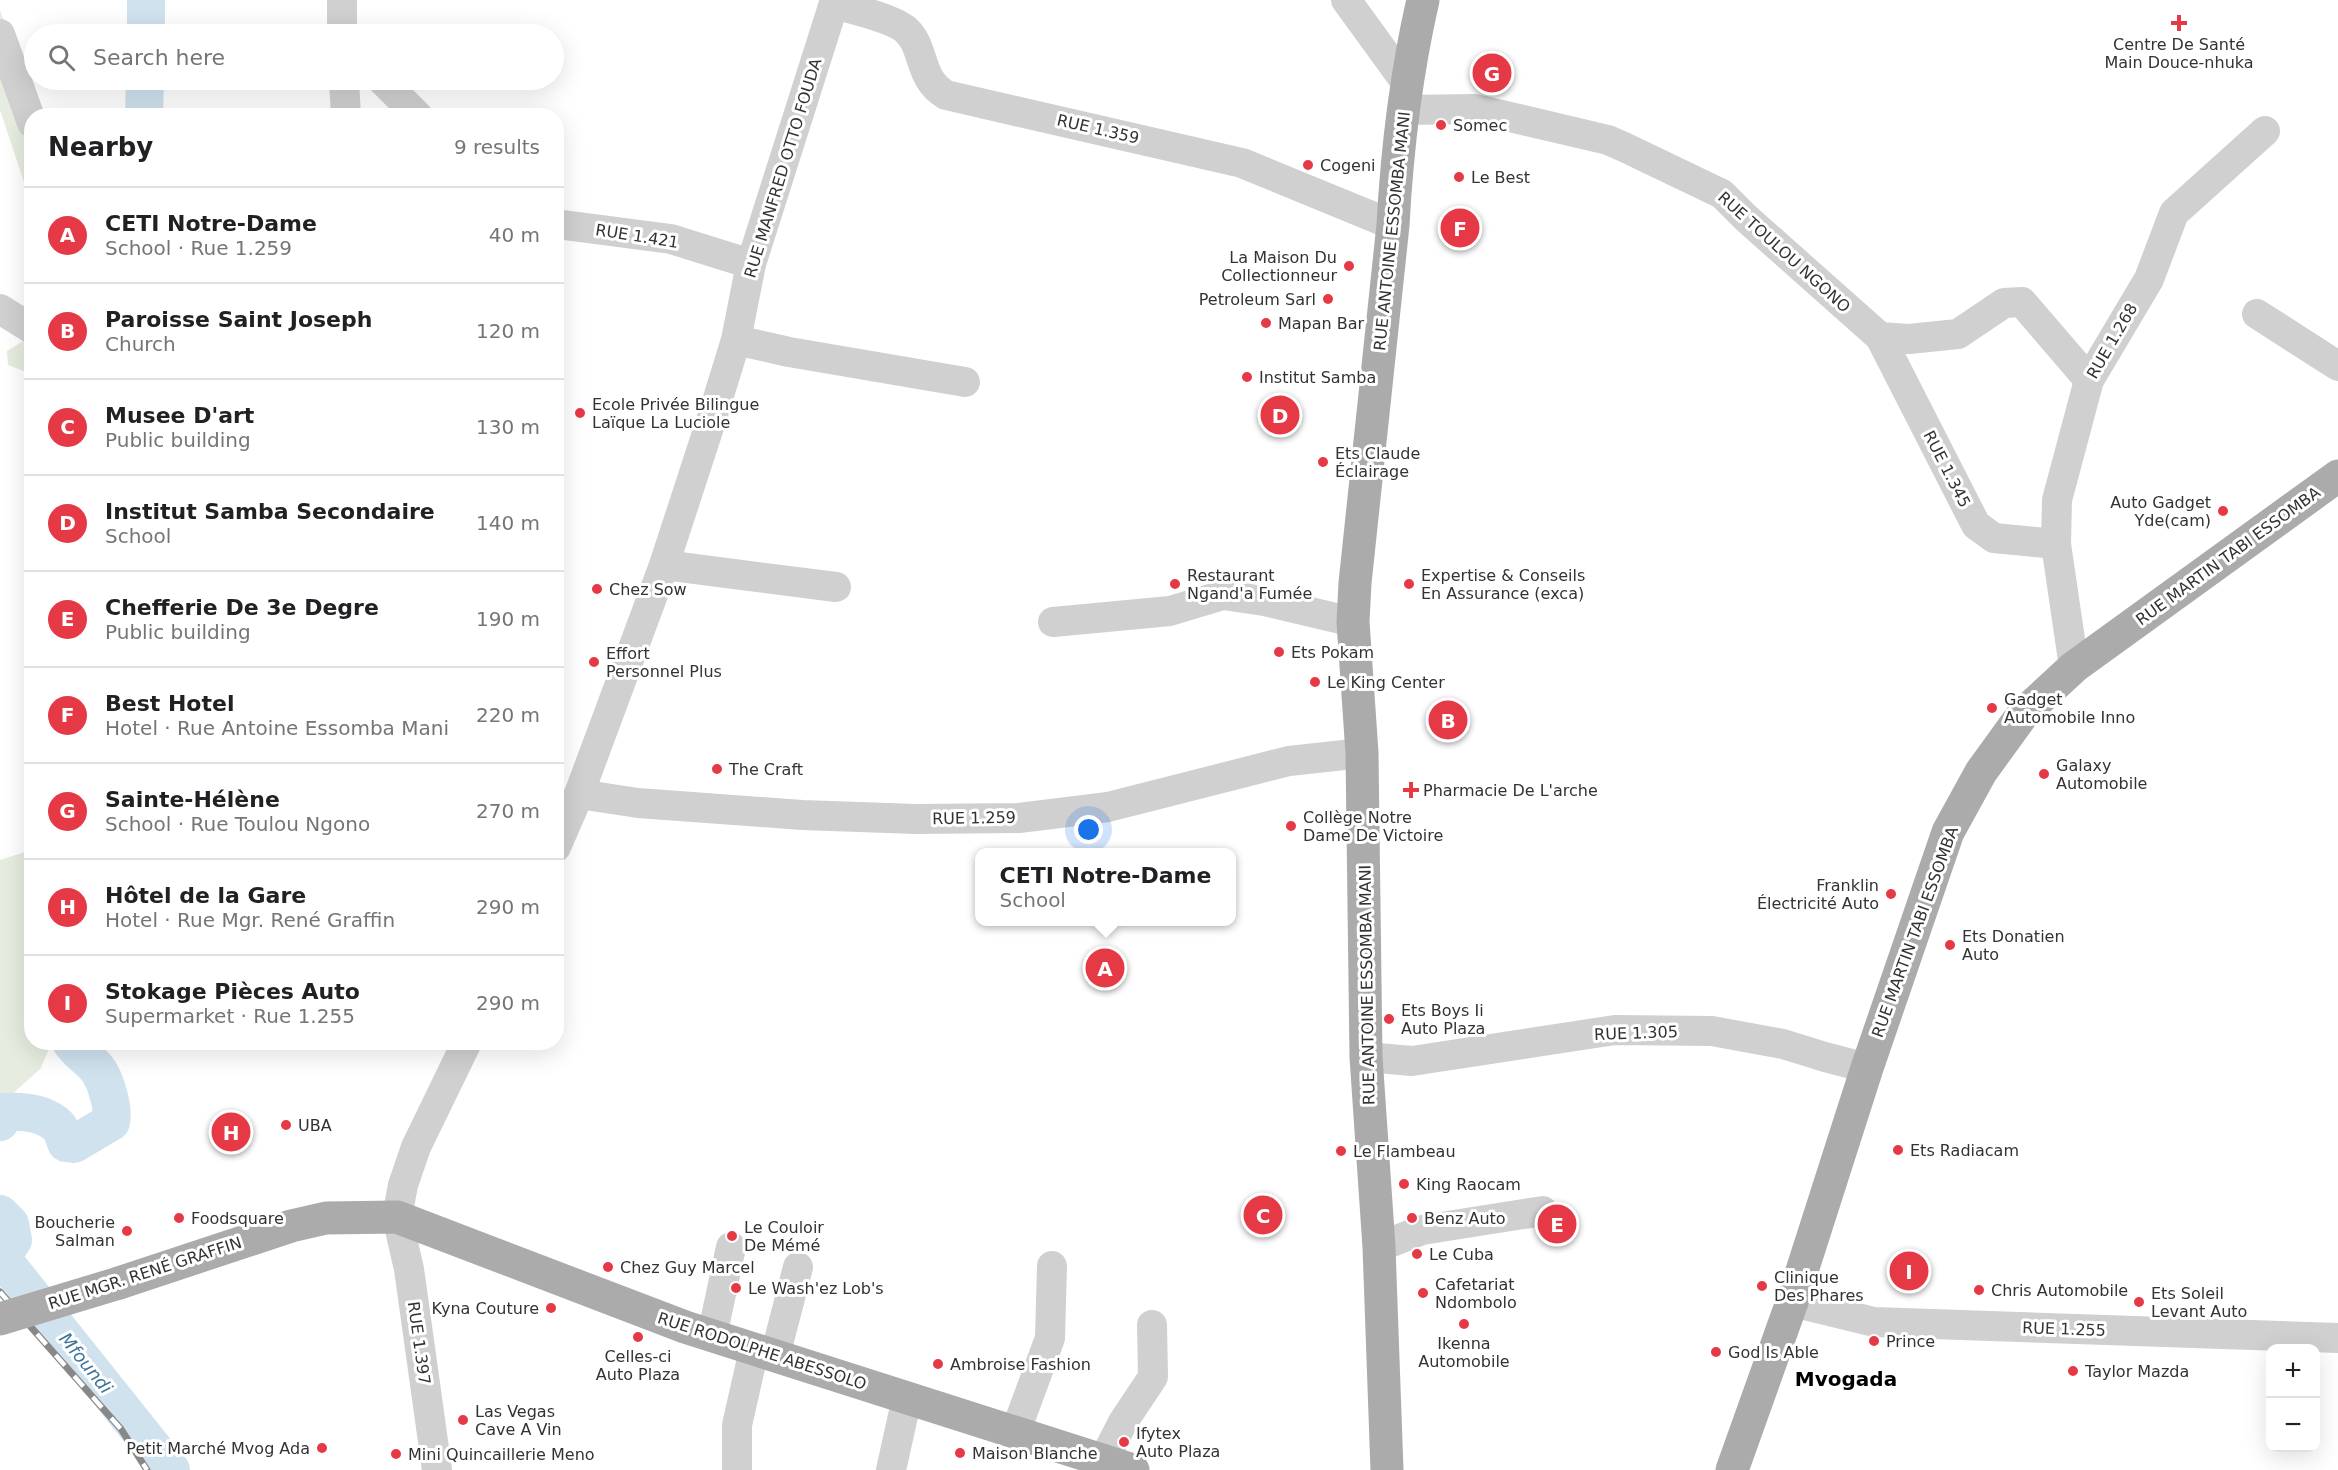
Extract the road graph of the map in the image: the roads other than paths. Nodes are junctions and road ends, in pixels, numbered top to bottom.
1 (342, 0) edge
2 (1346, 0) edge
3 (1423, 0) edge
4 (835, 2) edge
5 (342, 24) edge
6 (0, 34) edge
7 (345, 90) edge
8 (392, 90) edge
9 (1406, 97) junction
10 (27, 108) edge
11 (346, 108) edge
12 (410, 108) edge
13 (2265, 131) dead end
14 (564, 225) edge
15 (1393, 225) junction
16 (751, 264) junction
17 (0, 309) edge
18 (2257, 314) dead end
19 (24, 324) edge
20 (1880, 337) junction
21 (736, 340) junction
22 (2338, 366) edge
23 (2089, 380) junction
24 (965, 382) dead end
25 (2338, 476) edge
26 (2056, 544) junction
27 (664, 565) junction
28 (836, 587) dead end
29 (1053, 622) dead end
30 (1353, 622) junction
31 (2074, 667) junction
32 (1362, 753) junction
33 (579, 794) junction
34 (564, 828) edge
35 (463, 1050) edge
36 (1366, 1057) junction
37 (1868, 1068) junction
38 (1543, 1211) dead end
39 (397, 1217) junction
40 (731, 1247) dead end
41 (1379, 1248) junction
42 (1052, 1266) dead end
43 (798, 1267) dead end
44 (1792, 1302) junction
45 (0, 1319) edge
46 (1152, 1324) dead end
47 (712, 1336) junction
48 (2338, 1338) edge
49 (764, 1353) junction
50 (907, 1398) junction
51 (1015, 1432) junction
52 (1118, 1465) edge
53 (437, 1470) edge
54 (737, 1470) edge
55 (891, 1470) edge
56 (1387, 1470) edge
57 (1732, 1470) edge

1 - 5 street
2 - 9 street
3 - 9 main road, RUE ANTOINE ESSOMBA MANI
4 - 15 street, RUE 1.359
4 - 16 street, RUE MANFRED OTTO FOUDA
6 - 10 street
7 - 11 street
8 - 12 street
9 - 15 main road, RUE ANTOINE ESSOMBA MANI
9 - 20 street, RUE TOULOU NGONO
13 - 23 street, RUE 1.268
14 - 16 street, RUE 1.421
15 - 30 main road, RUE ANTOINE ESSOMBA MANI
16 - 21 street, RUE MANFRED OTTO FOUDA
17 - 19 street
18 - 22 street
20 - 23 street
20 - 26 street, RUE 1.345
21 - 24 street
21 - 27 street, RUE MANFRED OTTO FOUDA
23 - 26 street, RUE 1.268
25 - 31 main road, RUE MARTIN TABI ESSOMBA
26 - 31 street, RUE 1.268
27 - 28 street
27 - 33 street, RUE MANFRED OTTO FOUDA
29 - 30 street
30 - 32 main road, RUE ANTOINE ESSOMBA MANI
31 - 37 main road, RUE MARTIN TABI ESSOMBA
32 - 33 street, RUE 1.259
32 - 36 main road, RUE ANTOINE ESSOMBA MANI
33 - 34 street, RUE MANFRED OTTO FOUDA
35 - 39 street
36 - 37 street, RUE 1.305
36 - 41 main road, RUE ANTOINE ESSOMBA MANI
37 - 44 main road, RUE MARTIN TABI ESSOMBA
38 - 41 street
39 - 45 main road, RUE MGR. RENÉ GRAFFIN, bridge
39 - 47 main road, RUE RODOLPHE ABESSOLO
39 - 53 street, RUE 1.397
40 - 47 street
41 - 56 main road, RUE ANTOINE ESSOMBA MANI
42 - 51 street
43 - 49 street
44 - 48 street, RUE 1.255
44 - 57 main road, RUE MARTIN TABI ESSOMBA
46 - 52 street
47 - 49 main road, RUE RODOLPHE ABESSOLO
49 - 50 main road, RUE RODOLPHE ABESSOLO
49 - 54 street
50 - 51 main road, RUE RODOLPHE ABESSOLO
50 - 55 street
51 - 52 main road, RUE RODOLPHE ABESSOLO

